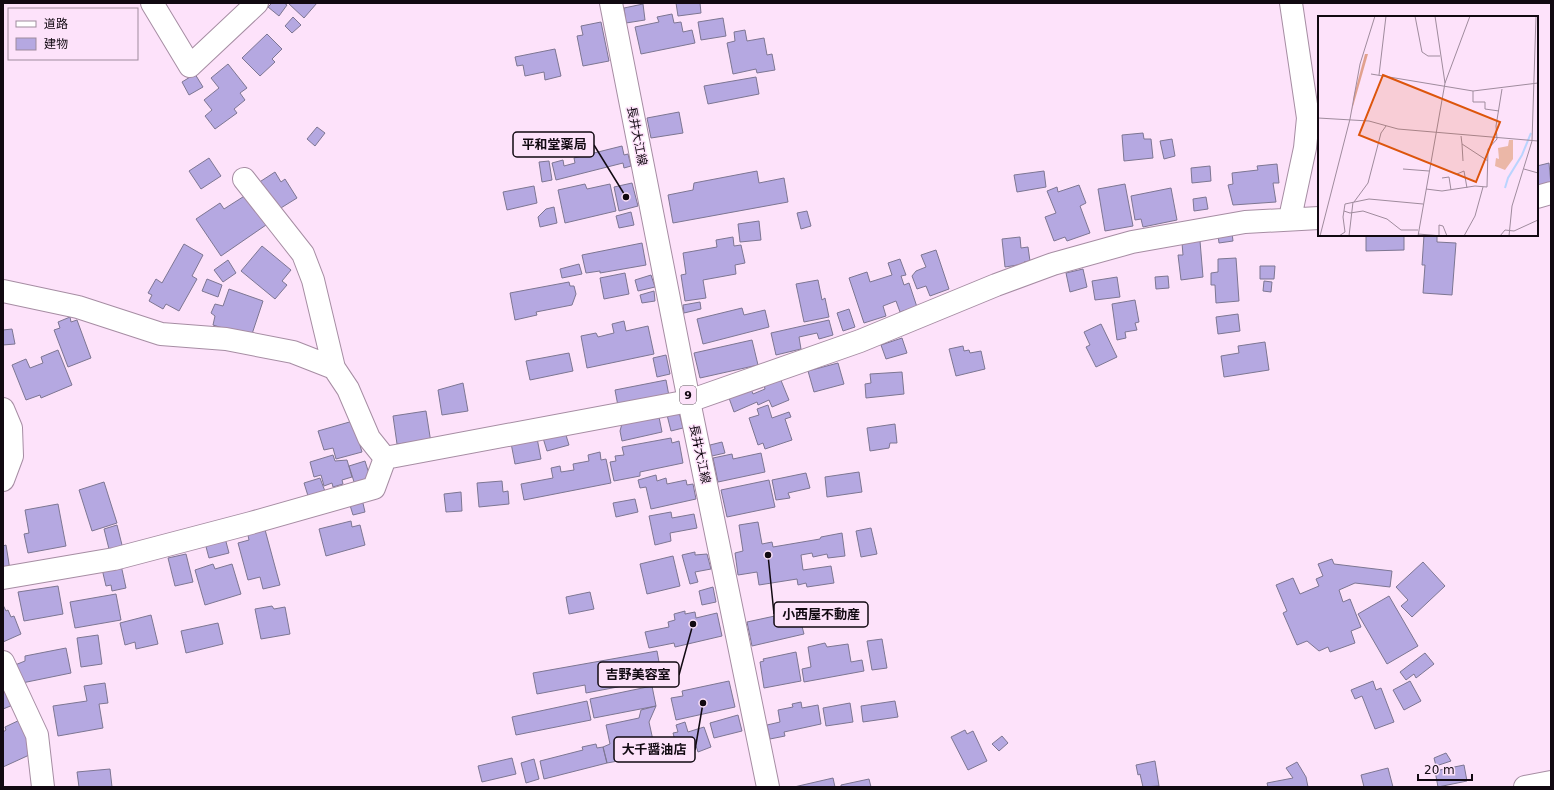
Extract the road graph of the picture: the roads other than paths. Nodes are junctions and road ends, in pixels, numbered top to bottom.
1 (152, 3) edge
2 (257, 3) edge
3 (611, 3) edge
4 (1292, 3) edge
5 (244, 179) dead end
6 (1551, 193) edge
7 (1538, 197) edge
8 (1290, 218) junction
9 (1318, 218) edge
10 (3, 291) edge
11 (334, 368) junction
12 (689, 400) junction
13 (3, 409) edge
14 (385, 458) junction
15 (3, 480) edge
16 (3, 578) edge
17 (3, 662) edge
18 (1551, 782) edge
19 (43, 787) edge
20 (768, 787) edge
21 (1525, 787) edge

1 - 2 street
3 - 12 street, 長井大江線 / 9
4 - 8 street
5 - 11 street
6 - 7 street
8 - 9 street
8 - 12 street
10 - 11 street
11 - 14 street
12 - 14 street
12 - 20 street, 長井大江線 / 9
13 - 15 street
14 - 16 street
17 - 19 street
18 - 21 street

